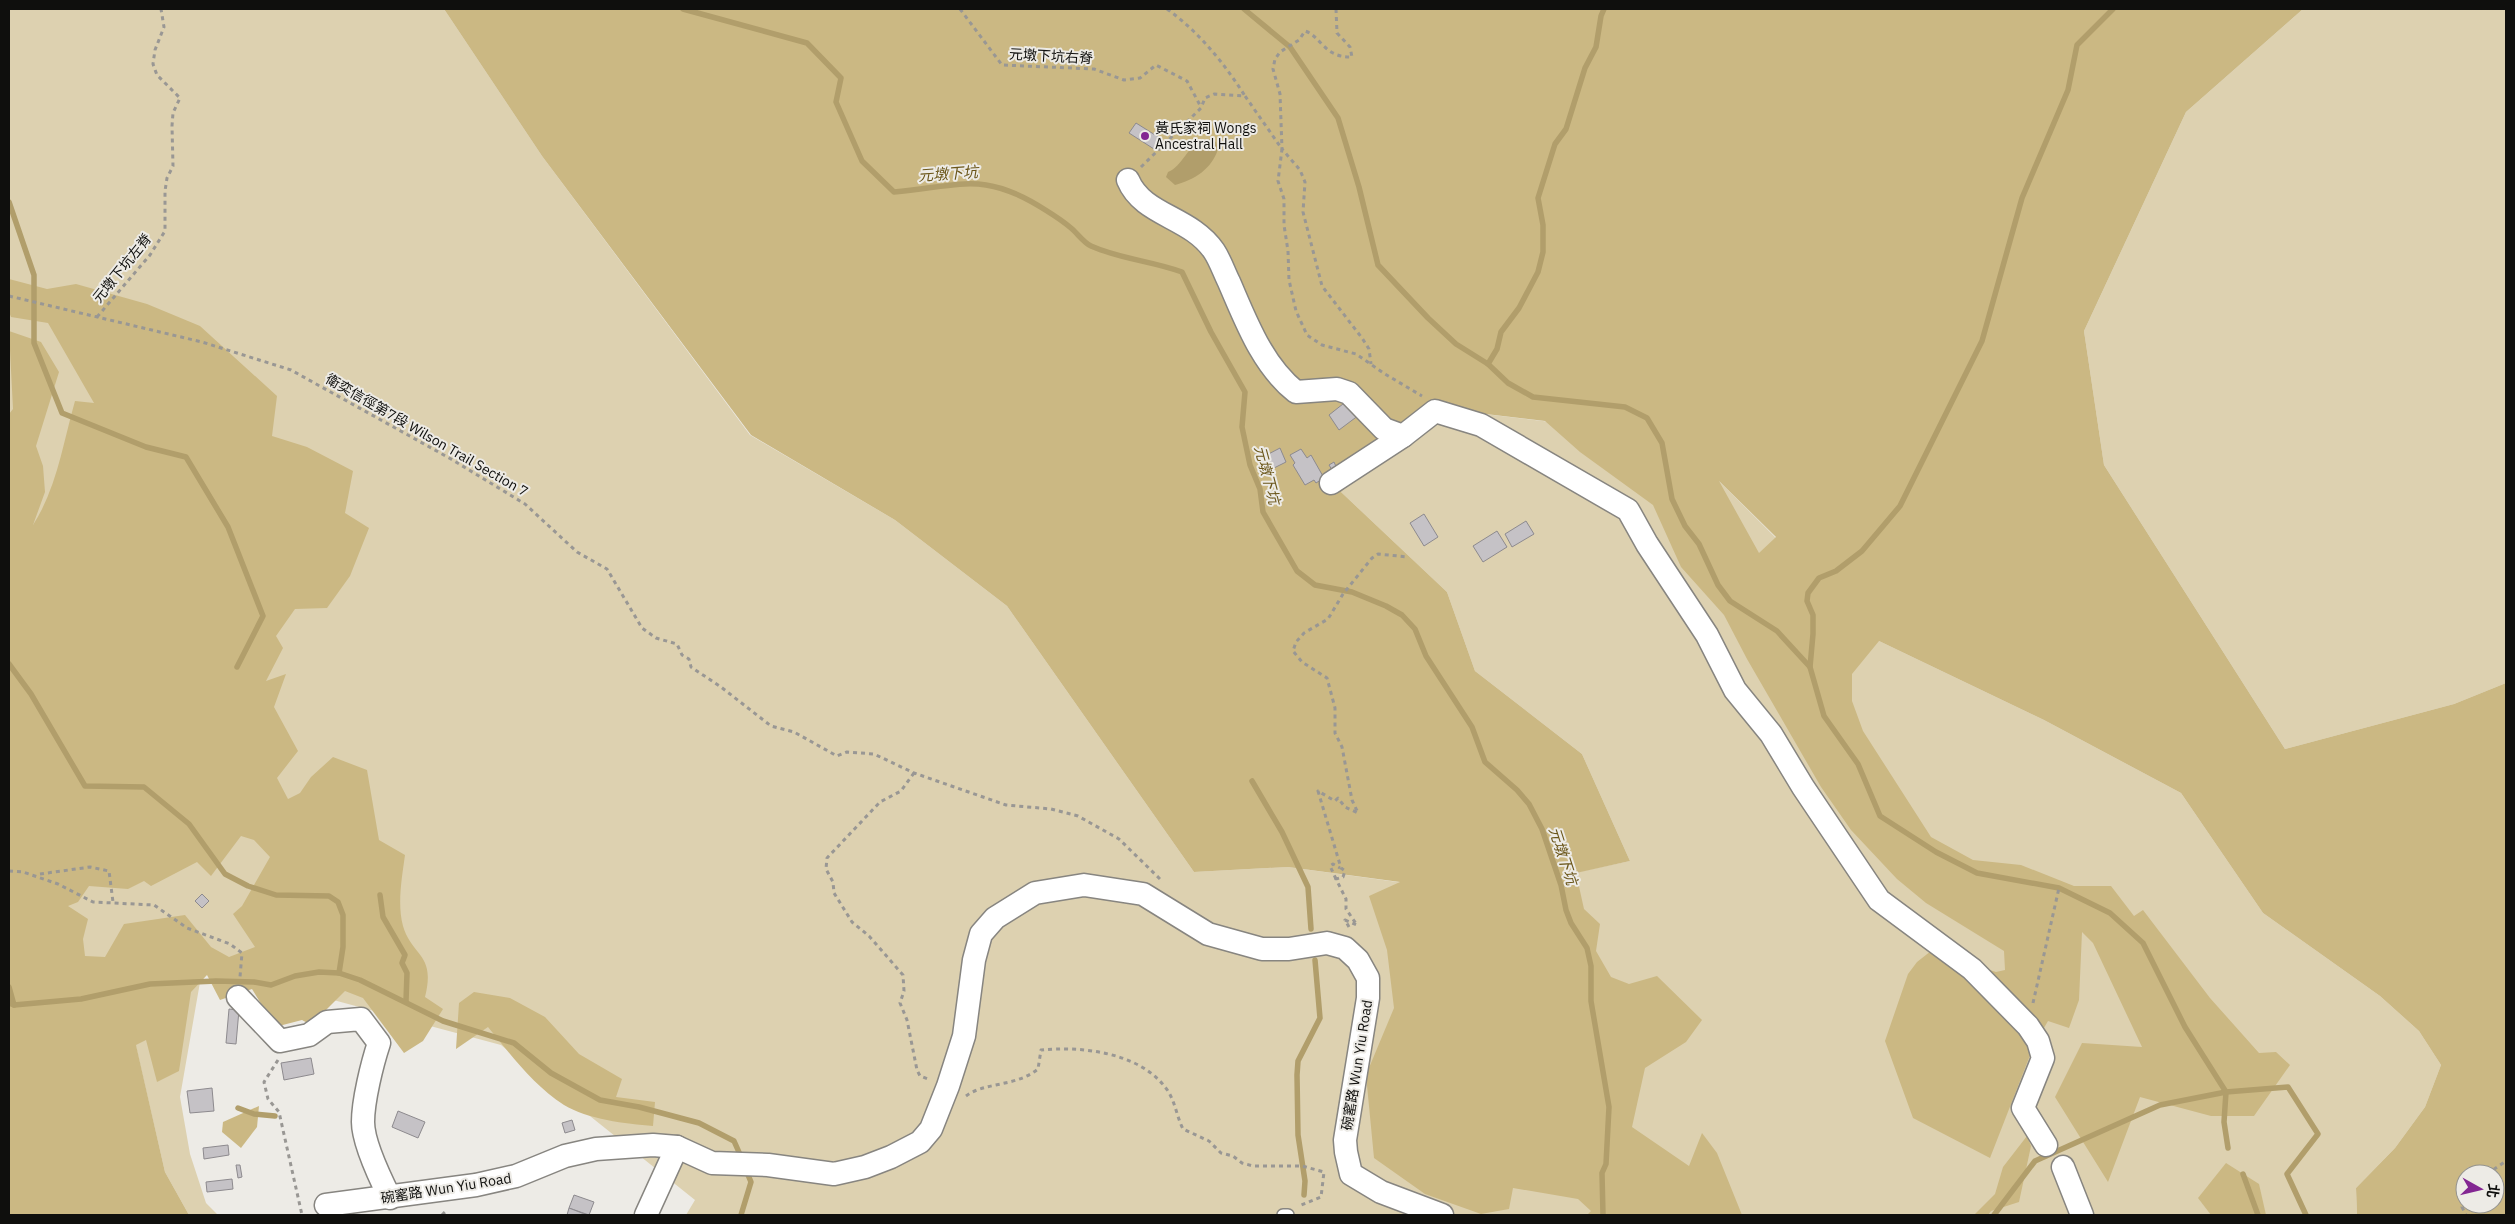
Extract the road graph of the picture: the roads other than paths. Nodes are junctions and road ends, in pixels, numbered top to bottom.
1 (1128, 180) road end
2 (1403, 436) junction
3 (1331, 483) dead end
4 (238, 997) dead end
5 (2046, 1145) dead end
6 (677, 1147) junction
7 (2063, 1166) dead end
8 (390, 1198) junction
9 (326, 1205) dead end
10 (646, 1215) edge
11 (1442, 1215) edge
12 (2082, 1215) edge

1 - 2 street
2 - 3 street
2 - 5 street
4 - 8 street
6 - 8 street, 碗窰路 Wun Yiu Road
6 - 10 street
6 - 11 street, 碗窰路 Wun Yiu Road
7 - 12 street
8 - 9 street, 碗窰路 Wun Yiu Road

